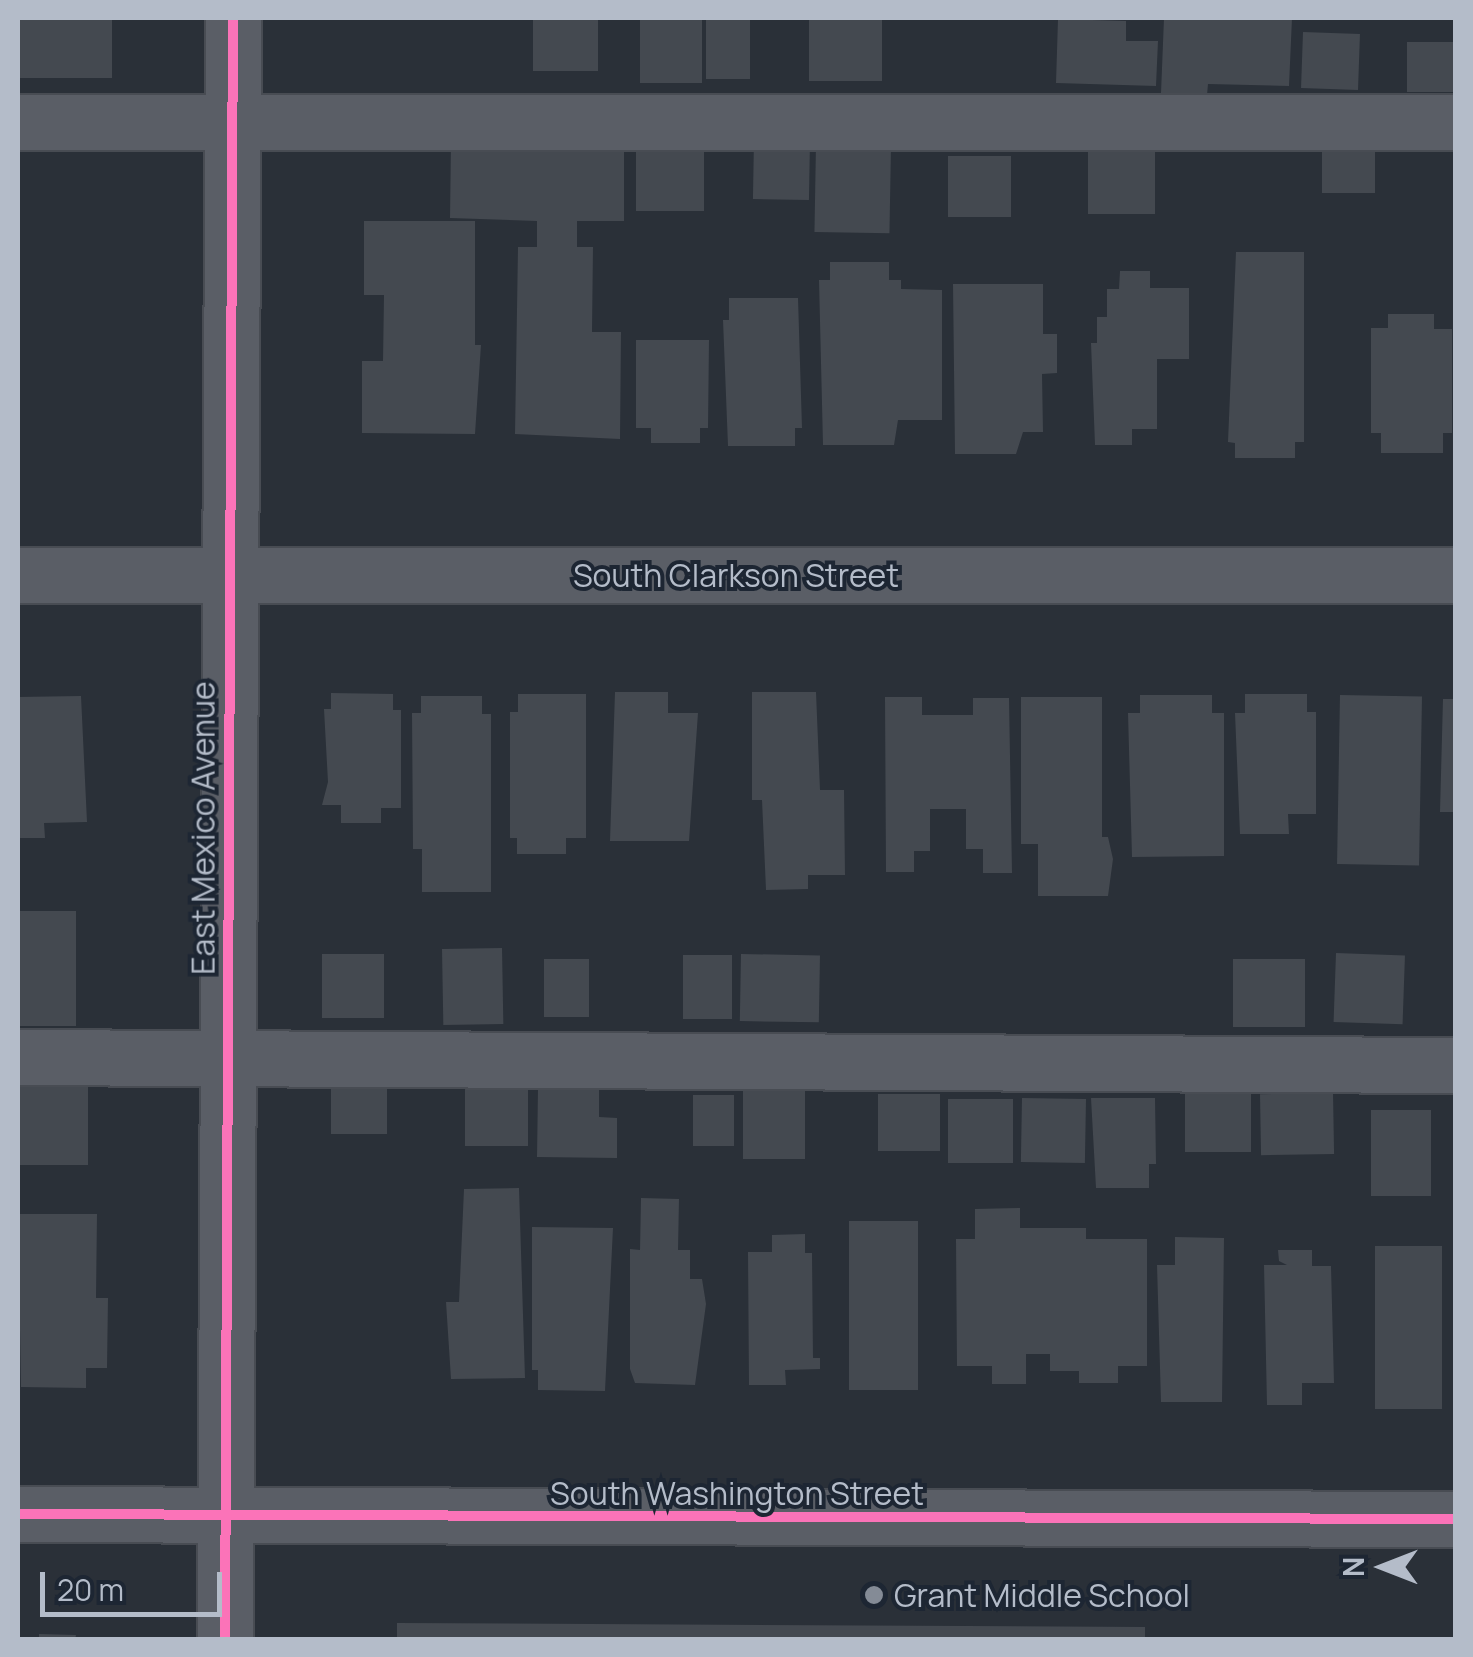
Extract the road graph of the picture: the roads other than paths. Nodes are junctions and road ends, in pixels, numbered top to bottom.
1 (233, 18) edge
2 (18, 122) edge
3 (232, 122) junction
4 (1456, 122) edge
5 (18, 575) edge
6 (230, 576) junction
7 (1456, 576) edge
8 (18, 1057) edge
9 (227, 1059) junction
10 (1456, 1064) edge
11 (18, 1514) edge
12 (225, 1517) junction
13 (1456, 1520) edge
14 (225, 1640) edge

1 - 3 street, East Mexico Avenue
2 - 3 street
3 - 4 street
3 - 6 street, East Mexico Avenue
5 - 6 street, South Clarkson Street
6 - 7 street, South Clarkson Street
6 - 9 street, East Mexico Avenue
8 - 9 street
9 - 10 street
9 - 12 street, East Mexico Avenue
11 - 12 street, South Washington Street
12 - 13 street, South Washington Street
12 - 14 street, East Mexico Avenue

